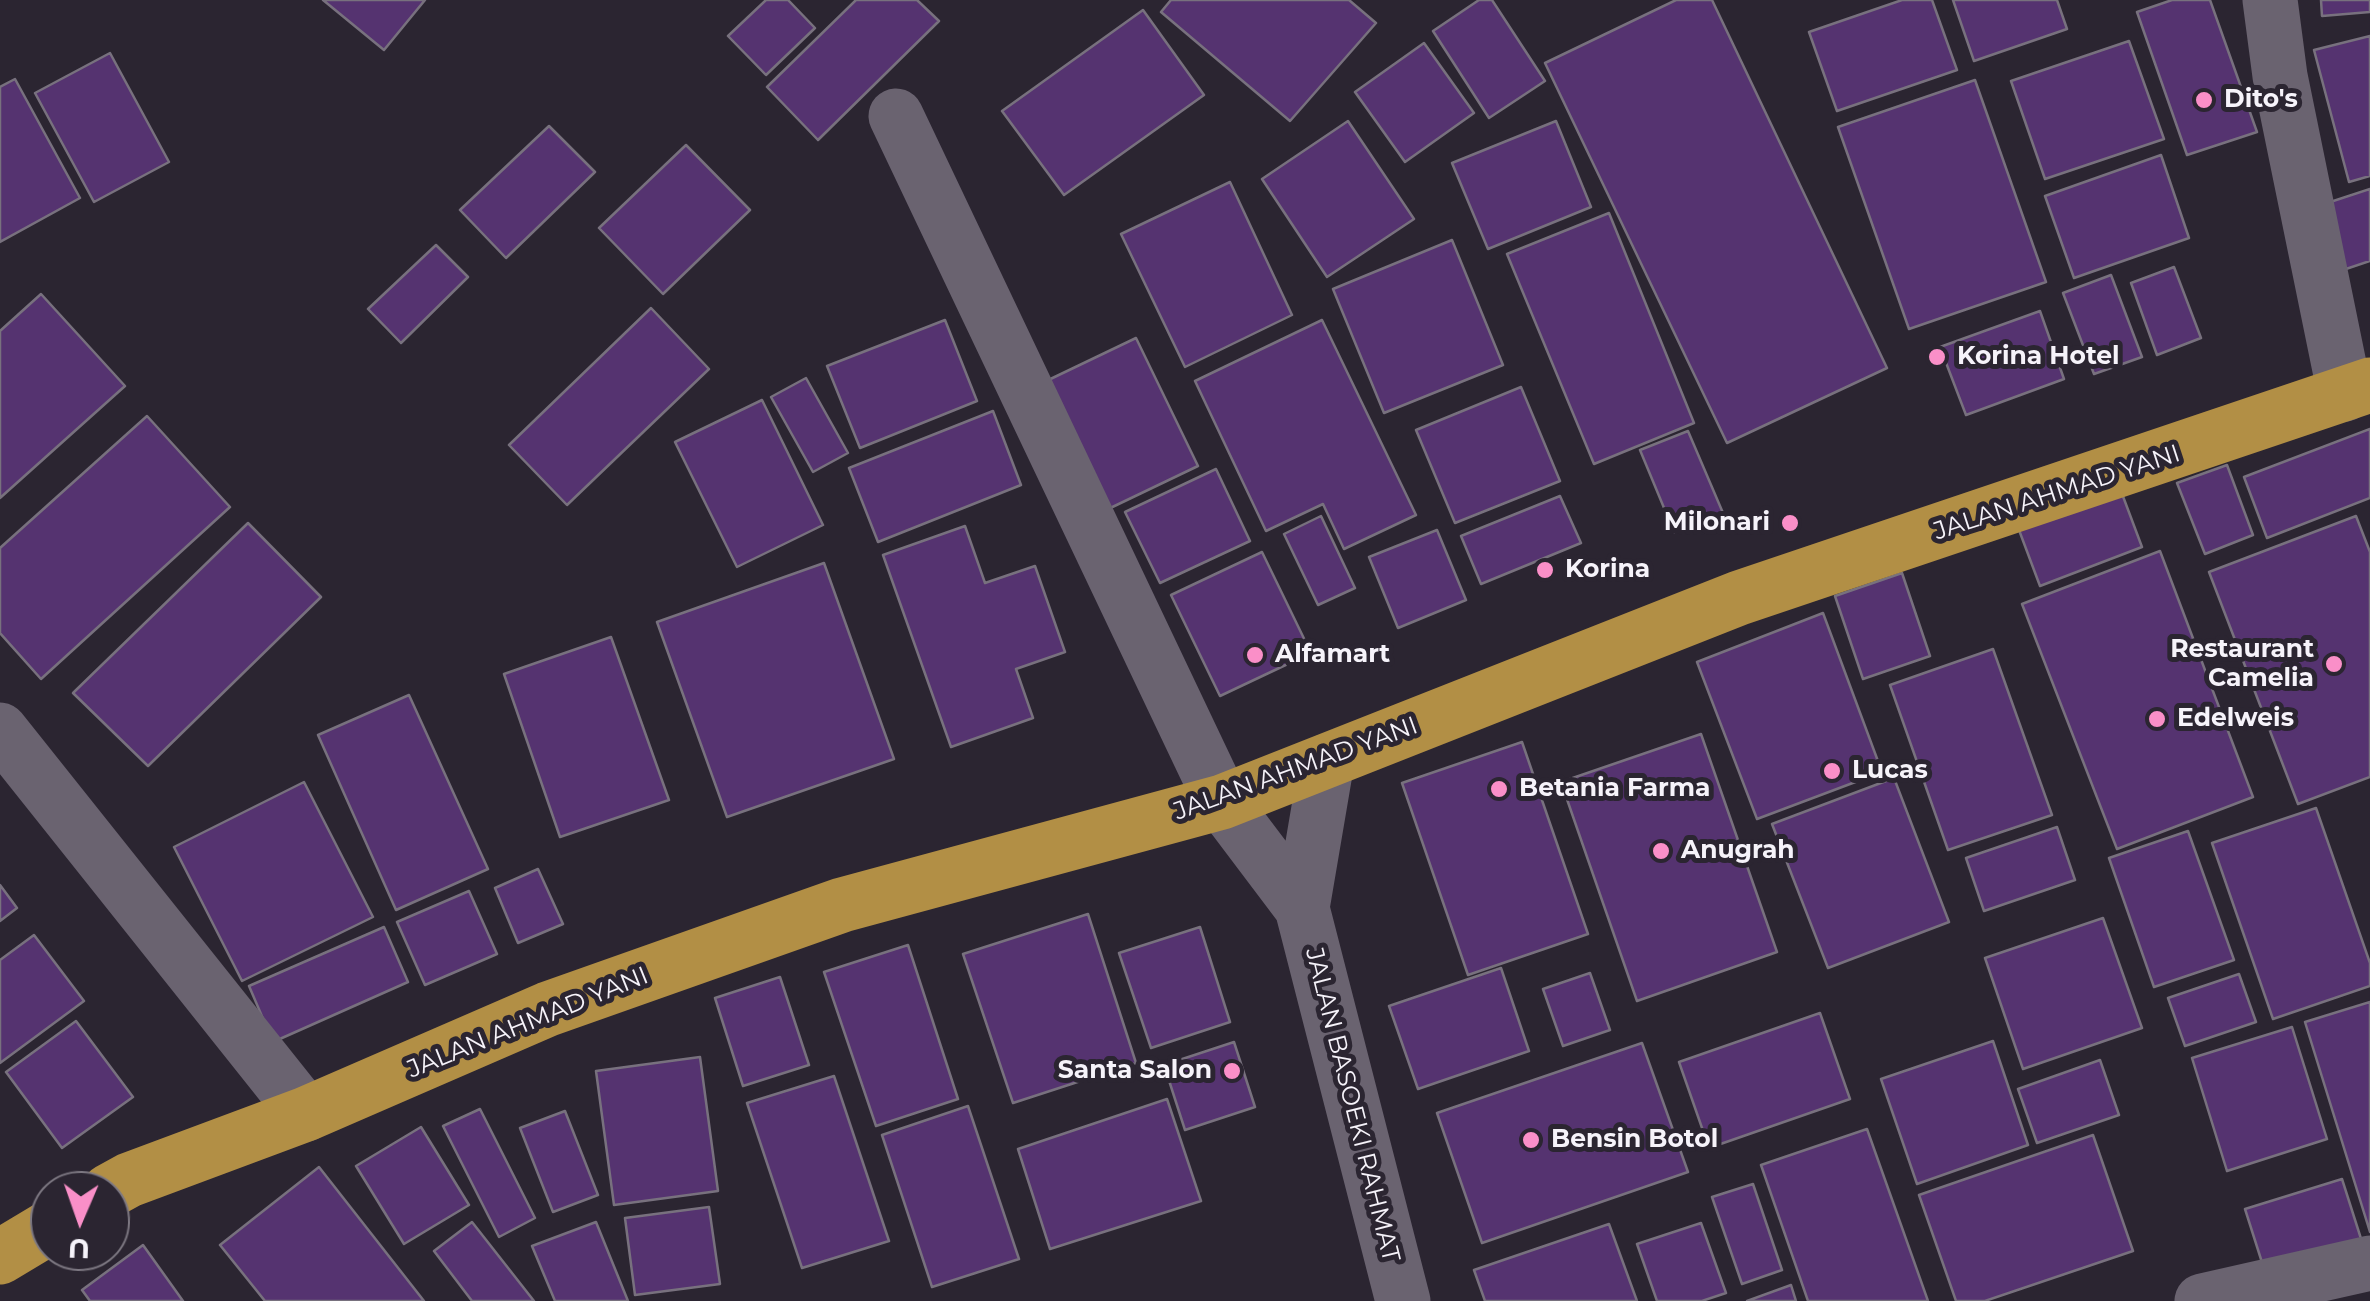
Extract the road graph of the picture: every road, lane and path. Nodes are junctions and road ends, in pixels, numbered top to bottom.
1 (2270, 0) edge
2 (896, 116) dead end
3 (2358, 390) edge
4 (0, 730) edge
5 (1327, 761) junction
6 (1222, 802) junction
7 (1302, 908) junction
8 (306, 1114) junction
9 (130, 1179) edge
10 (30, 1239) edge
11 (0, 1257) edge
12 (2370, 1262) edge
13 (1403, 1301) edge
14 (2202, 1301) edge

1 - 3 street
2 - 6 street
3 - 5 highway, JALAN AHMAD YANI
4 - 8 street
5 - 6 highway, JALAN AHMAD YANI
5 - 7 street
6 - 7 street
6 - 8 highway, JALAN AHMAD YANI
7 - 13 street, JALAN BASOEKI RAHMAT
8 - 9 highway, JALAN AHMAD YANI
10 - 11 highway
12 - 14 street

